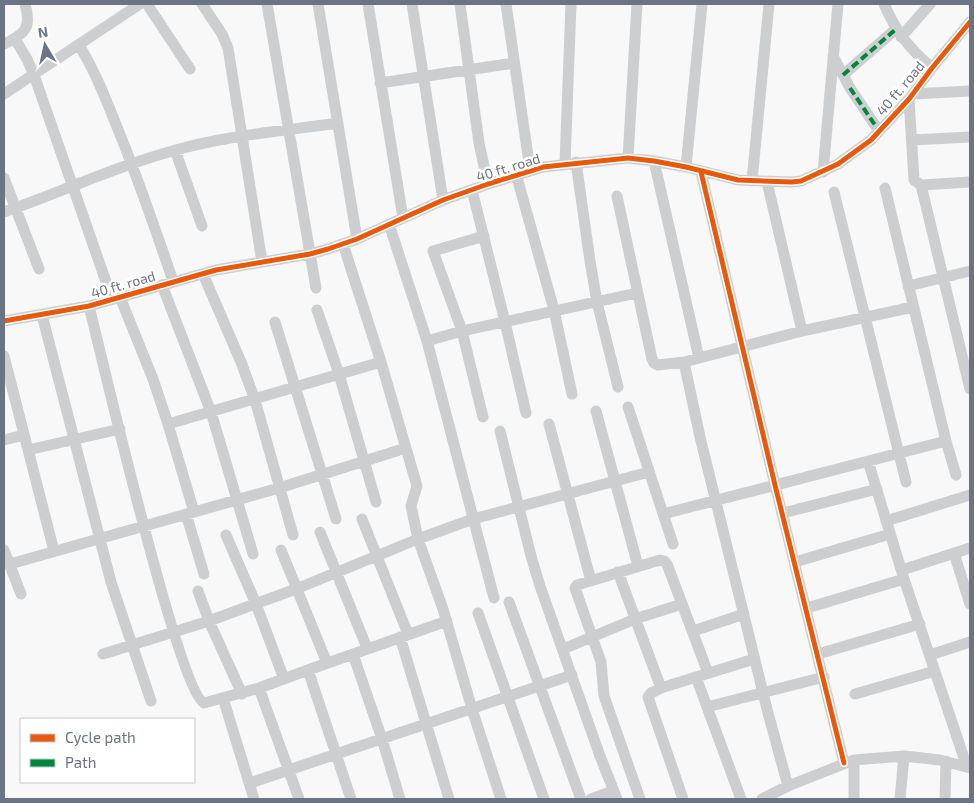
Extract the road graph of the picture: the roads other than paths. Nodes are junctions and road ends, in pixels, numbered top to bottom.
1 (24, 4) edge
2 (140, 4) edge
3 (147, 4) edge
4 (202, 4) edge
5 (267, 4) edge
6 (318, 4) edge
7 (368, 4) edge
8 (412, 4) edge
9 (460, 4) edge
10 (506, 4) edge
11 (572, 4) edge
12 (637, 4) edge
13 (702, 4) edge
14 (769, 4) edge
15 (838, 4) edge
16 (884, 4) edge
17 (930, 4) edge
18 (970, 22) edge
19 (898, 33) junction
20 (15, 39) junction
21 (4, 44) edge
22 (79, 45) junction
23 (834, 56) junction
24 (514, 63) junction
25 (932, 68) junction
26 (190, 70) dead end
27 (469, 70) junction
28 (34, 75) junction
29 (843, 75) junction
30 (423, 76) junction
31 (380, 83) junction
32 (970, 91) edge
33 (4, 94) edge
34 (911, 97) junction
35 (338, 124) junction
36 (288, 130) junction
37 (879, 131) junction
38 (242, 135) junction
39 (970, 137) edge
40 (912, 140) junction
41 (174, 150) junction
42 (628, 158) junction
43 (654, 161) junction
44 (571, 163) junction
45 (132, 164) junction
46 (686, 168) junction
47 (530, 170) junction
48 (701, 172) junction
49 (823, 172) junction
50 (516, 174) junction
51 (4, 178) edge
52 (752, 182) junction
53 (768, 182) junction
54 (488, 184) junction
55 (921, 185) junction
56 (970, 186) edge
57 (73, 187) junction
58 (884, 188) dead end
59 (472, 190) junction
60 (834, 192) dead end
61 (617, 196) dead end
62 (443, 200) junction
63 (15, 208) junction
64 (4, 212) edge
65 (402, 218) junction
66 (389, 224) junction
67 (202, 226) dead end
68 (484, 236) junction
69 (357, 239) junction
70 (343, 244) junction
71 (310, 254) junction
72 (262, 262) junction
73 (39, 269) dead end
74 (970, 271) edge
75 (203, 274) junction
76 (943, 278) junction
77 (173, 281) junction
78 (162, 285) junction
79 (908, 286) junction
80 (316, 288) dead end
81 (637, 293) junction
82 (116, 298) junction
83 (597, 302) junction
84 (89, 306) junction
85 (913, 307) junction
86 (317, 310) dead end
87 (554, 310) junction
88 (42, 315) junction
89 (864, 318) junction
90 (4, 321) edge
91 (276, 322) dead end
92 (505, 322) junction
93 (462, 331) junction
94 (802, 331) junction
95 (428, 341) junction
96 (743, 346) junction
97 (4, 356) edge
98 (698, 358) junction
99 (381, 362) junction
100 (684, 362) junction
101 (339, 374) junction
102 (618, 387) dead end
103 (296, 388) junction
104 (970, 389) edge
105 (572, 394) dead end
106 (255, 400) junction
107 (628, 407) dead end
108 (211, 412) junction
109 (596, 412) dead end
110 (526, 413) dead end
111 (482, 417) dead end
112 (168, 424) junction
113 (549, 424) dead end
114 (120, 429) junction
115 (500, 431) dead end
116 (24, 435) junction
117 (4, 440) edge
118 (73, 440) junction
119 (946, 441) junction
120 (406, 448) junction
121 (28, 450) junction
122 (899, 454) junction
123 (364, 461) junction
124 (868, 461) junction
125 (649, 472) junction
126 (322, 475) junction
127 (956, 475) dead end
128 (614, 482) junction
129 (906, 482) dead end
130 (775, 485) junction
131 (279, 488) junction
132 (876, 489) junction
133 (568, 494) junction
134 (970, 496) edge
135 (237, 499) junction
136 (715, 500) junction
137 (376, 502) dead end
138 (520, 506) junction
139 (190, 513) junction
140 (782, 513) junction
141 (663, 514) junction
142 (336, 519) dead end
143 (362, 519) dead end
144 (473, 519) junction
145 (886, 521) junction
146 (144, 526) junction
147 (320, 532) dead end
148 (890, 534) junction
149 (226, 535) dead end
150 (293, 535) dead end
151 (100, 539) junction
152 (418, 539) junction
153 (673, 544) dead end
154 (970, 548) edge
155 (4, 550) edge
156 (281, 550) dead end
157 (54, 551) junction
158 (954, 553) junction
159 (253, 554) dead end
160 (377, 556) junction
161 (795, 562) junction
162 (10, 564) junction
163 (638, 566) junction
164 (618, 572) junction
165 (337, 573) junction
166 (204, 574) dead end
167 (903, 574) junction
168 (591, 581) junction
169 (296, 589) junction
170 (198, 591) dead end
171 (21, 594) dead end
172 (494, 598) dead end
173 (509, 602) dead end
174 (256, 604) junction
175 (682, 604) junction
176 (970, 604) edge
177 (807, 608) junction
178 (478, 613) dead end
179 (744, 614) junction
180 (635, 619) junction
181 (209, 621) junction
182 (447, 621) junction
183 (920, 624) junction
184 (692, 631) junction
185 (174, 632) junction
186 (404, 636) junction
187 (592, 637) junction
188 (970, 642) edge
189 (131, 646) junction
190 (367, 648) junction
191 (563, 649) junction
192 (103, 654) dead end
193 (353, 654) junction
194 (818, 654) junction
195 (930, 654) junction
196 (754, 659) junction
197 (327, 663) junction
198 (308, 670) junction
199 (935, 670) junction
200 (708, 673) junction
201 (572, 675) junction
202 (696, 677) junction
203 (824, 677) junction
204 (284, 679) junction
205 (539, 686) junction
206 (259, 688) junction
207 (662, 688) junction
208 (762, 692) junction
209 (242, 694) junction
210 (855, 694) dead end
211 (506, 697) junction
212 (223, 698) junction
213 (151, 701) dead end
214 (707, 707) junction
215 (472, 709) junction
216 (427, 724) junction
217 (382, 739) junction
218 (621, 749) junction
219 (337, 755) junction
220 (600, 756) junction
221 (904, 756) junction
222 (849, 761) junction
223 (946, 761) junction
224 (969, 767) edge
225 (289, 770) junction
226 (250, 783) junction
227 (788, 786) junction
228 (615, 795) edge
229 (254, 799) edge
230 (299, 799) edge
231 (351, 799) edge
232 (400, 799) edge
233 (449, 799) edge
234 (501, 799) edge
235 (544, 799) edge
236 (581, 799) edge
237 (590, 799) edge
238 (640, 799) edge
239 (683, 799) edge
240 (741, 799) edge
241 (762, 799) edge
242 (854, 799) edge
243 (900, 799) edge
244 (945, 799) edge

1 - 20 street
2 - 22 street
3 - 26 street
4 - 38 street
5 - 36 street
6 - 35 street
7 - 31 street
8 - 30 street
9 - 27 street
10 - 24 street
11 - 44 street
12 - 42 street
13 - 46 street
14 - 52 street
15 - 23 street
16 - 19 street
17 - 19 street
18 - 25 street, 40 ft. road
19 - 25 street
19 - 29 street
20 - 21 street
20 - 28 street
22 - 28 street
22 - 45 street
23 - 29 street
23 - 49 street
24 - 27 street
24 - 47 street
25 - 34 street, 40 ft. road
27 - 30 street
27 - 54 street
28 - 33 street
28 - 57 street
29 - 37 street
30 - 31 street
30 - 62 street
31 - 65 street
32 - 34 street
34 - 37 street, 40 ft. road
34 - 40 street
35 - 36 street
35 - 69 street
36 - 38 street
36 - 71 street
37 - 49 street, 40 ft. road
38 - 41 street
38 - 72 street
39 - 40 street
40 - 55 street
41 - 45 street
41 - 67 street
42 - 43 street, 40 ft. road
42 - 44 street, 40 ft. road
43 - 46 street, 40 ft. road
43 - 98 street
44 - 47 street, 40 ft. road
44 - 83 street
45 - 57 street
45 - 77 street
46 - 48 street, 40 ft. road
47 - 50 street, 40 ft. road
48 - 52 street, 40 ft. road
48 - 96 street
49 - 53 street, 40 ft. road
50 - 54 street, 40 ft. road
50 - 87 street
51 - 63 street
52 - 53 street, 40 ft. road
53 - 94 street
54 - 59 street, 40 ft. road
55 - 56 street
55 - 76 street
57 - 63 street
57 - 82 street
58 - 79 street
59 - 62 street, 40 ft. road
59 - 68 street
60 - 89 street
61 - 81 street
62 - 65 street, 40 ft. road
63 - 64 street
63 - 73 street
65 - 66 street, 40 ft. road
66 - 69 street, 40 ft. road
66 - 95 street
68 - 92 street
68 - 93 street
69 - 70 street, 40 ft. road
70 - 71 street, 40 ft. road
70 - 99 street
71 - 72 street, 40 ft. road
71 - 80 street
72 - 75 street, 40 ft. road
74 - 76 street
75 - 77 street, 40 ft. road
75 - 106 street
76 - 79 street
76 - 104 street
77 - 78 street, 40 ft. road
78 - 82 street, 40 ft. road
78 - 108 street
79 - 85 street
81 - 83 street
81 - 100 street
82 - 84 street, 40 ft. road
82 - 112 street
83 - 87 street
83 - 102 street
84 - 88 street, 40 ft. road
84 - 114 street
85 - 89 street
85 - 119 street
86 - 101 street
87 - 92 street
87 - 105 street
88 - 90 street, 40 ft. road
88 - 118 street
89 - 94 street
89 - 122 street
91 - 103 street
92 - 93 street
92 - 110 street
93 - 95 street
93 - 111 street
94 - 96 street
95 - 144 street
96 - 98 street
96 - 130 street
97 - 116 street
98 - 100 street
99 - 101 street
99 - 120 street
100 - 136 street
101 - 103 street
101 - 123 street
103 - 106 street
103 - 126 street
106 - 108 street
106 - 131 street
107 - 125 street
108 - 112 street
108 - 135 street
109 - 128 street
112 - 139 street
113 - 133 street
114 - 118 street
114 - 146 street
115 - 138 street
116 - 117 street
116 - 121 street
118 - 121 street
118 - 151 street
119 - 122 street
119 - 127 street
120 - 123 street
120 - 152 street
121 - 157 street
122 - 124 street
122 - 129 street
123 - 126 street
123 - 137 street
124 - 130 street
124 - 132 street
125 - 128 street
125 - 141 street
126 - 131 street
126 - 142 street
128 - 133 street
128 - 163 street
130 - 136 street
130 - 140 street
131 - 135 street
131 - 150 street
132 - 140 street
132 - 145 street
133 - 138 street
133 - 168 street
134 - 145 street
135 - 139 street
135 - 159 street
136 - 141 street
136 - 179 street
138 - 144 street
138 - 191 street
139 - 146 street
139 - 166 street
140 - 161 street
141 - 153 street
143 - 160 street
144 - 152 street
144 - 172 street
145 - 148 street
146 - 151 street
146 - 185 street
147 - 165 street
148 - 161 street
148 - 167 street
149 - 174 street
151 - 157 street
151 - 189 street
152 - 160 street
152 - 182 street
154 - 158 street
155 - 162 street
156 - 169 street
157 - 162 street
158 - 167 street
158 - 176 street
160 - 165 street
160 - 186 street
161 - 177 street
162 - 171 street
163 - 164 street
163 - 175 street
164 - 168 street
164 - 180 street
165 - 169 street
165 - 190 street
167 - 177 street
167 - 183 street
168 - 187 street
169 - 174 street
169 - 197 street
170 - 181 street
173 - 205 street
174 - 181 street
174 - 204 street
175 - 180 street
175 - 184 street
177 - 194 street
178 - 211 street
179 - 184 street
179 - 196 street
180 - 187 street
180 - 207 street
181 - 185 street
181 - 209 street
182 - 186 street
182 - 215 street
183 - 194 street
183 - 195 street
184 - 200 street
185 - 189 street
185 - 212 street
186 - 190 street
186 - 216 street
187 - 191 street
187 - 218 street
188 - 195 street
189 - 192 street
189 - 213 street
190 - 193 street
191 - 201 street
193 - 197 street
193 - 217 street
194 - 203 street
195 - 199 street
196 - 200 street
196 - 208 street
197 - 198 street
198 - 204 street
198 - 219 street
199 - 210 street
199 - 224 street
200 - 202 street
201 - 205 street
201 - 220 street
202 - 207 street
202 - 214 street
203 - 208 street
203 - 222 street
204 - 206 street
205 - 211 street
205 - 236 street
206 - 209 street
206 - 225 street
207 - 239 street
208 - 214 street
208 - 227 street
209 - 212 street
211 - 215 street
211 - 235 street
212 - 226 street
214 - 240 street
215 - 216 street
215 - 234 street
216 - 217 street
216 - 233 street
217 - 219 street
217 - 232 street
218 - 220 street
218 - 238 street
219 - 225 street
219 - 231 street
220 - 228 street
221 - 222 street
221 - 223 street
221 - 243 street
222 - 227 street
222 - 242 street
223 - 224 street
223 - 244 street
225 - 226 street
225 - 230 street
226 - 229 street
227 - 241 street
228 - 237 street

